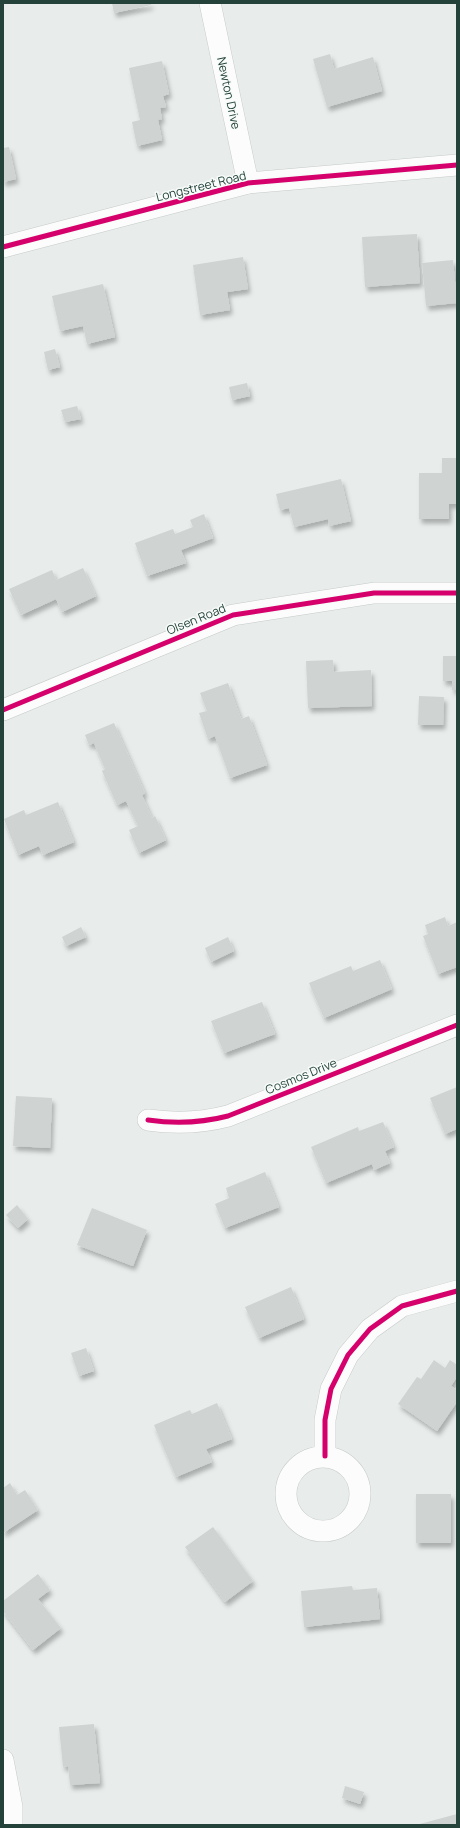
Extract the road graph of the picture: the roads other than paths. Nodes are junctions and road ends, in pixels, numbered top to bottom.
1 (210, 3) edge
2 (457, 165) edge
3 (248, 183) junction
4 (3, 247) edge
5 (457, 593) edge
6 (3, 710) edge
7 (457, 1024) edge
8 (148, 1120) dead end
9 (457, 1291) edge
10 (325, 1456) dead end
11 (3, 1760) edge
12 (12, 1825) edge

1 - 3 street, Newton Drive
2 - 3 street, Longstreet Road
3 - 4 street, Longstreet Road
5 - 6 street, Olsen Road
7 - 8 street, Cosmos Drive
9 - 10 street
11 - 12 street

